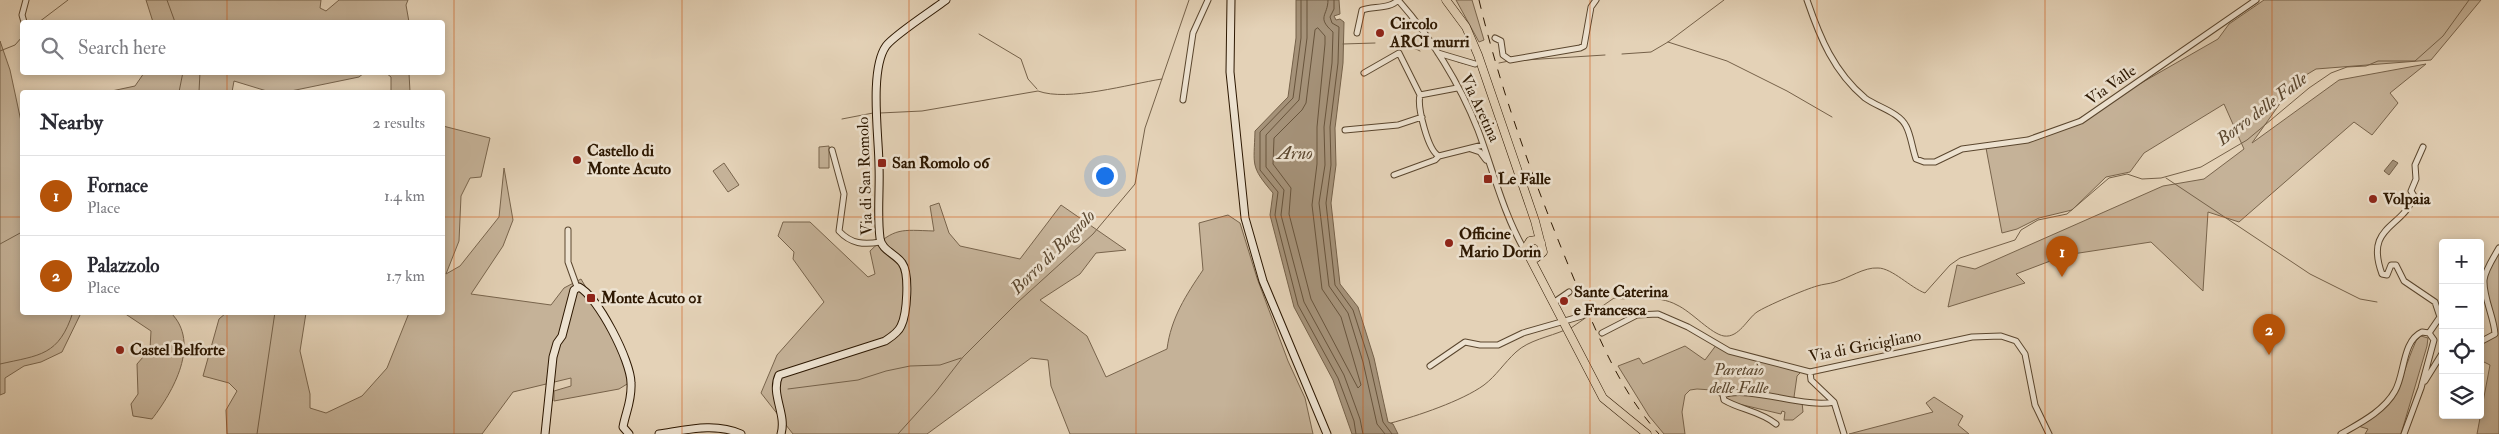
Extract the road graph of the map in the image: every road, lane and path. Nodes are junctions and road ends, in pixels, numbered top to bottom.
1 (26, 0) edge
2 (946, 0) edge
3 (1208, 0) edge
4 (1231, 0) edge
5 (1398, 0) edge
6 (1448, 0) edge
7 (1596, 0) edge
8 (1806, 0) edge
9 (2256, 0) edge
10 (24, 20) edge
11 (1357, 33) dead end
12 (1495, 38) dead end
13 (1438, 53) junction
14 (1475, 64) dead end
15 (1364, 73) dead end
16 (1457, 88) junction
17 (1420, 95) junction
18 (1183, 100) dead end
19 (1422, 117) junction
20 (1345, 130) dead end
21 (1483, 145) junction
22 (2423, 147) dead end
23 (1471, 149) junction
24 (832, 150) dead end
25 (1439, 156) junction
26 (1489, 164) junction
27 (1394, 175) dead end
28 (1535, 221) junction
29 (568, 230) dead end
30 (1518, 238) junction
31 (1531, 241) junction
32 (880, 242) junction
33 (1541, 243) junction
34 (2499, 248) edge
35 (1527, 254) junction
36 (1540, 256) junction
37 (1537, 273) junction
38 (577, 287) junction
39 (1569, 292) dead end
40 (1554, 306) junction
41 (1582, 316) dead end
42 (1565, 320) junction
43 (1602, 333) dead end
44 (2429, 333) junction
45 (2484, 340) edge
46 (2439, 359) edge
47 (1430, 366) dead end
48 (1810, 372) junction
49 (2421, 388) junction
50 (1834, 402) junction
51 (1776, 424) dead end
52 (545, 434) edge
53 (629, 434) edge
54 (659, 434) edge
55 (741, 434) edge
56 (781, 434) edge
57 (1327, 434) edge
58 (1647, 434) edge
59 (1844, 434) edge
60 (2049, 434) edge
61 (2341, 434) edge
62 (2404, 434) edge

1 - 10 street
2 - 32 street, Via di San Romolo
3 - 18 street
4 - 57 street
5 - 11 street
5 - 13 street, Via Aretina
6 - 28 main road
7 - 12 street
8 - 9 street, Via Valle
13 - 14 street
13 - 16 street, Via Aretina
15 - 17 street
16 - 17 street
16 - 21 street, Via Aretina
17 - 19 street
19 - 20 street
19 - 25 street
21 - 23 street
21 - 26 street, Via Aretina
22 - 44 street
23 - 25 street
23 - 26 street
24 - 32 street
25 - 27 street
26 - 30 street, Via Aretina
28 - 31 main road
28 - 33 main road
29 - 38 street
30 - 31 street
30 - 35 street, Via Aretina
31 - 33 main road
31 - 35 main road
32 - 56 street, Via di San Romolo
33 - 36 main road
34 - 45 street
35 - 36 main road
35 - 37 main road, Via Aretina
36 - 37 main road
37 - 40 main road, Via Aretina
38 - 52 street
38 - 53 street
39 - 40 street
40 - 42 main road, Via Aretina
41 - 42 street
42 - 47 street
42 - 58 main road, Via Aretina
43 - 48 street, Via di Gricigliano
44 - 49 street
44 - 61 street
46 - 49 street
48 - 50 street
48 - 60 street, Via di Gricigliano
49 - 62 street
50 - 51 street
50 - 59 street
54 - 55 street

